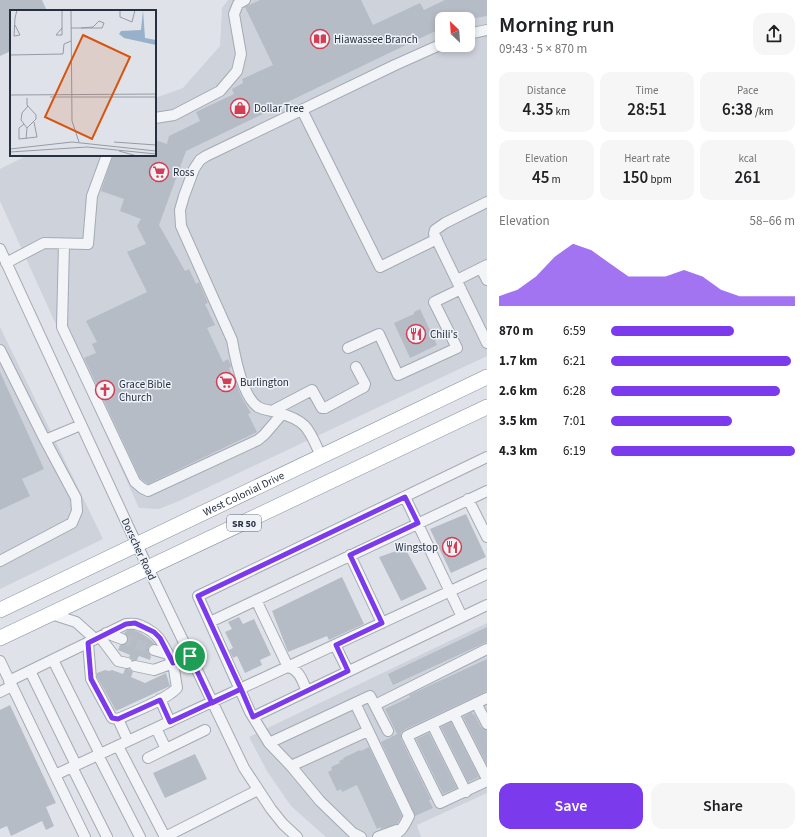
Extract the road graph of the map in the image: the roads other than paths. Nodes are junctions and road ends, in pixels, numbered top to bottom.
1 (245, 0) edge
2 (487, 30) edge
3 (475, 33) edge
4 (435, 47) edge
5 (302, 110) junction
6 (156, 118) edge
7 (107, 156) edge
8 (487, 202) edge
9 (437, 239) junction
10 (64, 244) junction
11 (0, 249) edge
12 (5, 266) edge
13 (484, 267) edge
14 (487, 280) edge
15 (459, 285) junction
16 (487, 344) edge
17 (348, 348) dead end
18 (0, 350) edge
19 (356, 367) dead end
20 (487, 377) edge
21 (487, 407) edge
22 (277, 412) junction
23 (81, 425) junction
24 (45, 440) junction
25 (321, 456) junction
26 (487, 457) edge
27 (487, 491) edge
28 (405, 497) junction
29 (468, 499) junction
30 (418, 523) junction
31 (487, 537) edge
32 (136, 544) junction
33 (350, 555) junction
34 (0, 560) edge
35 (148, 568) junction
36 (487, 574) edge
37 (450, 591) junction
38 (256, 600) junction
39 (487, 605) edge
40 (1, 606) edge
41 (51, 614) junction
42 (462, 617) junction
43 (210, 622) junction
44 (382, 623) junction
45 (0, 638) edge
46 (97, 638) junction
47 (122, 639) tunnel mouth
48 (336, 645) junction
49 (487, 649) edge
50 (154, 650) tunnel mouth
51 (190, 656) junction
52 (170, 658) junction
53 (53, 660) junction
54 (0, 661) edge
55 (288, 667) junction
56 (30, 671) junction
57 (348, 671) junction
58 (11, 683) junction
59 (241, 689) junction
60 (307, 691) junction
61 (0, 692) edge
62 (487, 698) edge
63 (160, 700) junction
64 (212, 703) junction
65 (355, 703) junction
66 (476, 703) junction
67 (375, 705) junction
68 (454, 714) junction
69 (253, 717) junction
70 (118, 719) junction
71 (170, 722) junction
72 (432, 724) junction
73 (487, 724) edge
74 (156, 728) junction
75 (205, 730) dead end
76 (368, 731) junction
77 (388, 731) dead end
78 (128, 741) junction
79 (269, 743) junction
80 (118, 746) junction
81 (166, 749) junction
82 (99, 755) junction
83 (148, 758) dead end
84 (74, 766) junction
85 (291, 766) junction
86 (55, 775) junction
87 (298, 775) junction
88 (487, 780) edge
89 (258, 790) junction
90 (466, 792) junction
91 (403, 828) junction
92 (85, 837) edge
93 (107, 837) edge
94 (140, 837) edge
95 (297, 837) edge
96 (361, 837) edge
97 (369, 837) edge
98 (378, 837) edge
99 (390, 837) edge

1 - 6 street
2 - 3 street
4 - 5 street
5 - 9 street
5 - 22 street
7 - 10 street
8 - 9 street
9 - 15 street
10 - 12 street
10 - 22 street
11 - 12 street, Dorscher Road
12 - 23 street, Dorscher Road
13 - 14 street
13 - 15 street
15 - 16 street
15 - 17 street
18 - 24 street
19 - 22 street
20 - 25 highway, West Colonial Drive / SR 50
21 - 35 highway, SR 50
22 - 25 street
23 - 24 street
23 - 32 street, Dorscher Road
24 - 34 street
25 - 32 highway, West Colonial Drive / SR 50
26 - 28 street
27 - 29 street
28 - 30 street
28 - 43 street
29 - 30 street
29 - 31 street
30 - 33 street
30 - 37 street
32 - 35 street, Dorscher Road
32 - 40 highway, West Colonial Drive / SR 50
33 - 38 street
33 - 44 street
35 - 41 highway, SR 50
35 - 51 street, Dorscher Road
36 - 37 street
37 - 42 street
37 - 44 street
38 - 43 street
38 - 55 street
39 - 42 street
41 - 45 highway, SR 50
41 - 46 street
42 - 57 street
43 - 59 street
44 - 48 street
46 - 47 street
46 - 52 street
46 - 52 street
46 - 53 street
46 - 70 street
48 - 55 street
48 - 57 street
49 - 67 street
50 - 52 street
51 - 52 street
51 - 64 street, Dorscher Road
52 - 63 street
53 - 56 street
53 - 82 street
54 - 58 street
55 - 59 street
55 - 60 street
56 - 58 street
56 - 84 street
57 - 60 street
58 - 61 street
58 - 86 street
59 - 64 street
59 - 69 street
60 - 69 street
62 - 66 street
63 - 70 street
63 - 71 street
64 - 71 street
64 - 89 street, Dorscher Road
65 - 67 street
65 - 76 street
65 - 79 street
66 - 68 street
66 - 73 street
67 - 77 street
68 - 72 street
68 - 88 street
69 - 79 street
70 - 78 street
71 - 74 street
72 - 90 street
72 - 90 street
74 - 78 street
74 - 81 street
75 - 81 street
76 - 85 street
76 - 91 street
78 - 80 street
79 - 85 street
80 - 82 street
80 - 89 street
81 - 83 street
82 - 84 street
82 - 94 street
84 - 86 street
84 - 93 street
85 - 87 street
86 - 92 street
87 - 96 street
87 - 97 street
88 - 90 street
89 - 95 street, Dorscher Road
91 - 98 street
91 - 99 street

